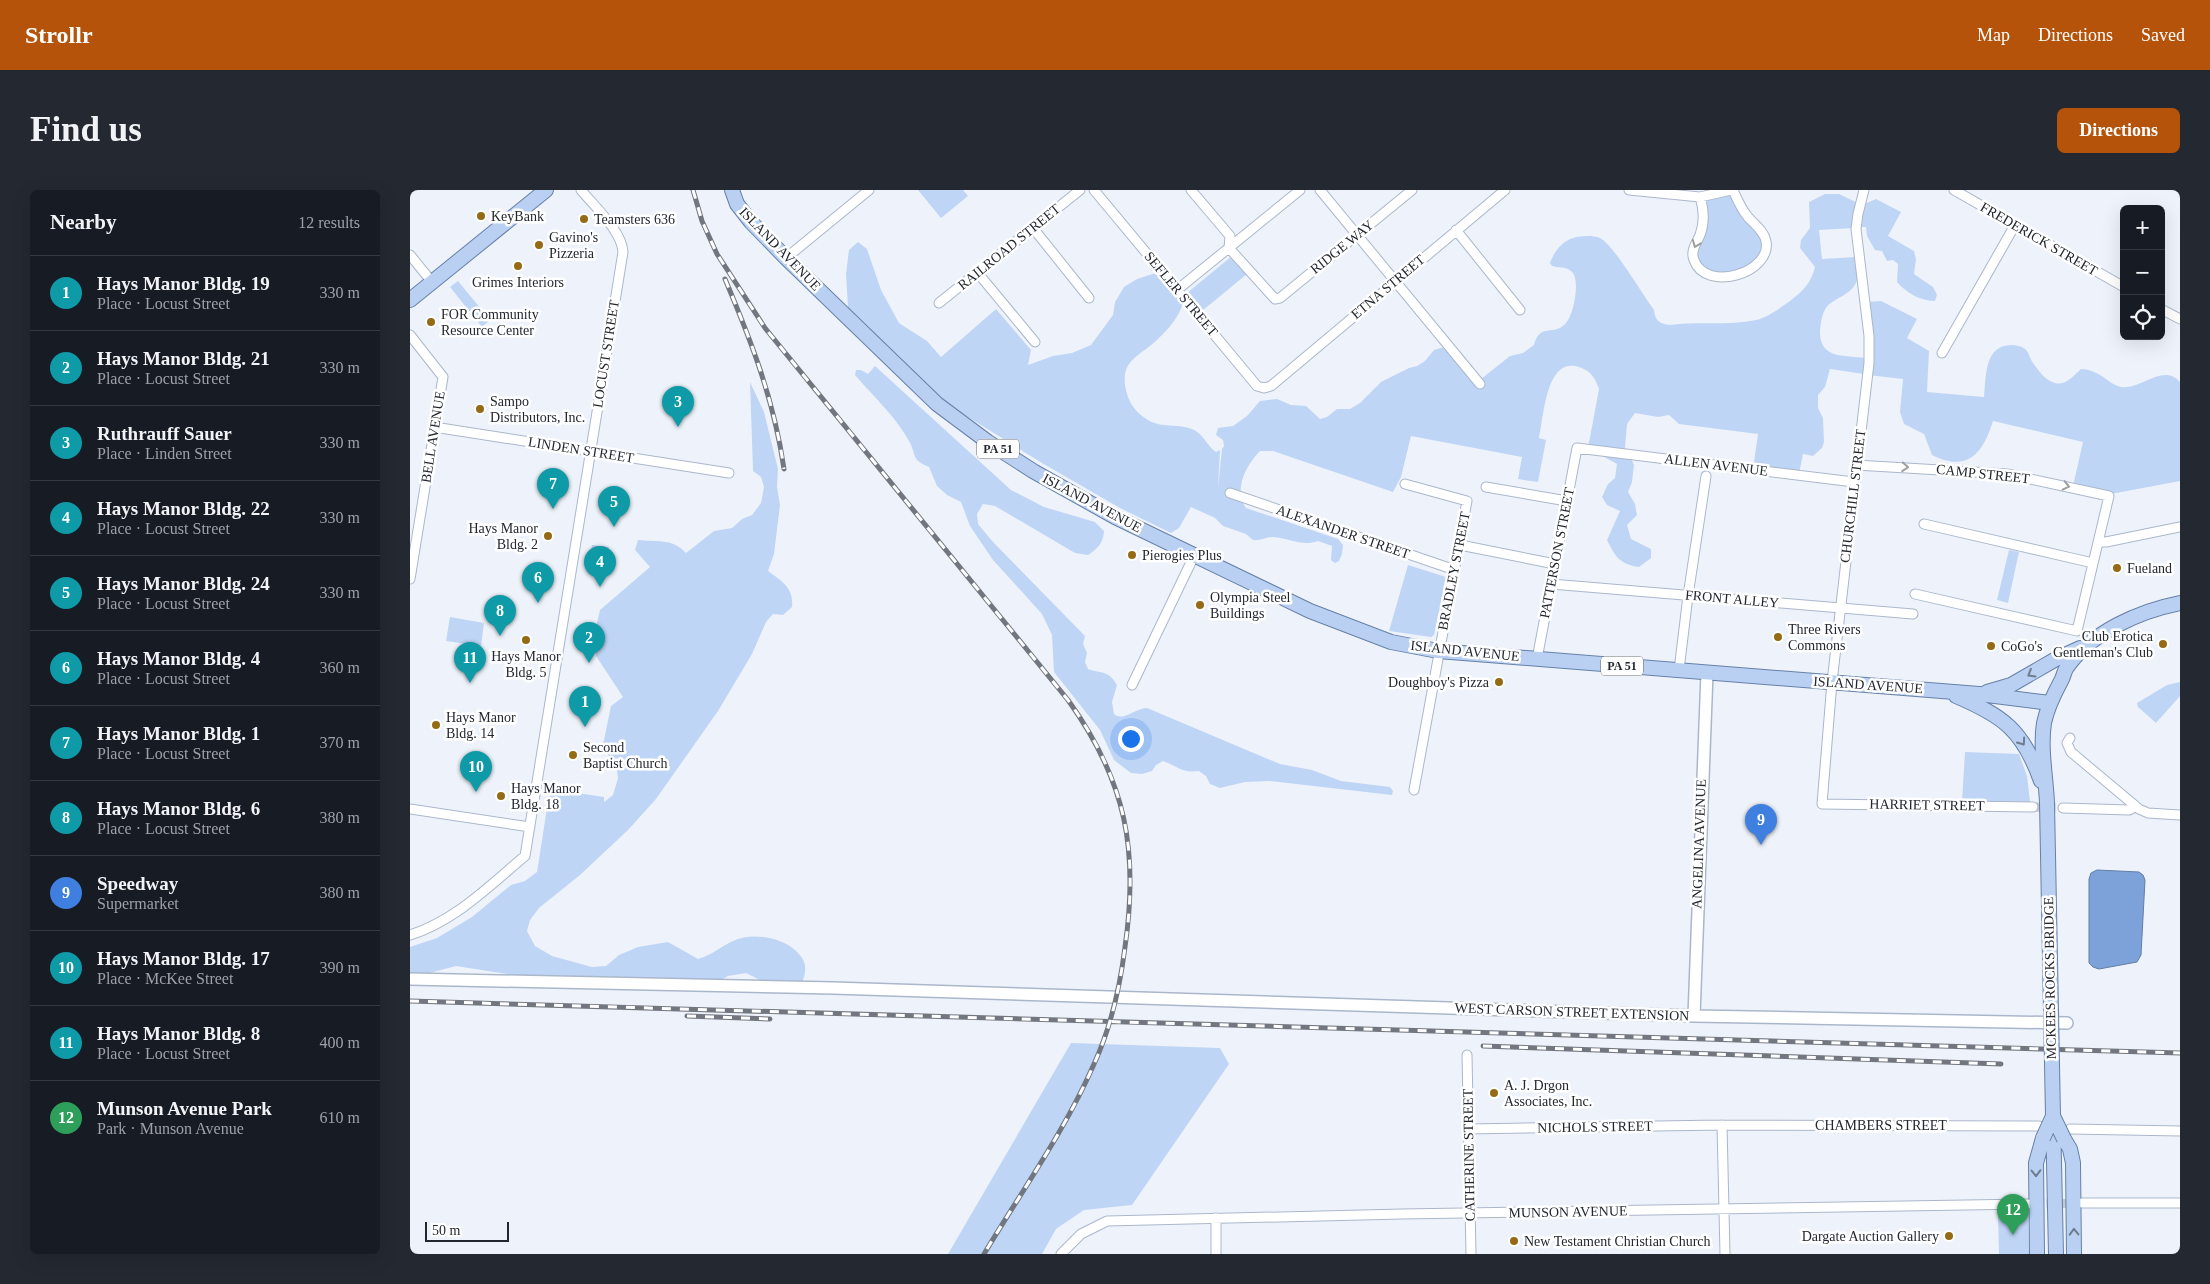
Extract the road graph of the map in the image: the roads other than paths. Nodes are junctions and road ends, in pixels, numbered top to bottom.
1 (546, 190) edge
2 (581, 190) edge
3 (732, 190) edge
4 (869, 190) edge
5 (1080, 190) edge
6 (1094, 190) edge
7 (1191, 190) edge
8 (1300, 190) edge
9 (1320, 190) edge
10 (1412, 190) edge
11 (1504, 190) edge
12 (1629, 190) edge
13 (1732, 190) edge
14 (1864, 190) edge
15 (1954, 190) edge
16 (1700, 197) junction
17 (2015, 225) junction
18 (1033, 228) junction
19 (1456, 230) junction
20 (1357, 235) junction
21 (1229, 248) junction
22 (410, 256) edge
23 (786, 258) junction
24 (977, 272) junction
25 (1395, 281) junction
26 (432, 282) junction
27 (2120, 285) edge
28 (1177, 290) junction
29 (1089, 298) dead end
30 (410, 300) edge
31 (939, 303) dead end
32 (1520, 310) dead end
33 (2165, 311) edge
34 (2180, 319) edge
35 (410, 336) edge
36 (1035, 342) dead end
37 (1942, 353) dead end
38 (1480, 384) dead end
39 (1271, 386) joint
40 (434, 427) junction
41 (1577, 448) joint
42 (591, 452) junction
43 (1856, 465) junction
44 (729, 473) dead end
45 (1706, 476) dead end
46 (1854, 482) junction
47 (1405, 484) dead end
48 (1486, 487) dead end
49 (1230, 493) dead end
50 (1567, 501) junction
51 (1924, 524) dead end
52 (2180, 527) edge
53 (2098, 542) junction
54 (1460, 545) junction
55 (1194, 556) junction
56 (2093, 563) junction
57 (1555, 564) junction
58 (1455, 570) junction
59 (410, 579) edge
60 (1551, 584) junction
61 (1915, 594) dead end
62 (1688, 596) junction
63 (2180, 603) edge
64 (1840, 608) junction
65 (1913, 614) dead end
66 (2133, 619) junction
67 (2077, 632) junction
68 (2090, 644) junction
69 (1438, 651) junction
70 (1537, 659) junction
71 (1679, 670) junction
72 (1707, 673) junction
73 (2064, 676) junction
74 (1832, 682) junction
75 (1132, 685) dead end
76 (1946, 691) junction
77 (1978, 694) junction
78 (2050, 702) junction
79 (2070, 738) dead end
80 (1414, 790) dead end
81 (2047, 800) junction
82 (1822, 804) joint
83 (2033, 807) tunnel mouth
84 (2135, 807) junction
85 (2063, 808) tunnel mouth
86 (410, 809) edge
87 (2180, 815) edge
88 (530, 827) junction
89 (410, 935) edge
90 (410, 980) edge
91 (1694, 1016) junction
92 (2067, 1023) dead end
93 (1467, 1055) dead end
94 (2053, 1119) junction
95 (1722, 1125) junction
96 (1468, 1129) junction
97 (2180, 1131) edge
98 (2041, 1132) junction
99 (2067, 1134) junction
100 (2082, 1203) tunnel mouth
101 (2180, 1203) edge
102 (2028, 1204) tunnel mouth
103 (1724, 1209) junction
104 (1470, 1213) junction
105 (1216, 1218) junction
106 (1061, 1254) edge
107 (1216, 1254) edge
108 (1470, 1254) edge
109 (1725, 1254) edge
110 (2037, 1254) edge
111 (2056, 1254) edge
112 (2074, 1254) edge

1 - 26 main road
2 - 42 street, LOCUST STREET
3 - 23 main road, ISLAND AVENUE / PA 51
4 - 23 street
5 - 18 street, RAILROAD STREET
6 - 28 street, SEFLER STREET
7 - 21 street
8 - 21 street
9 - 20 street
10 - 20 street, RIDGE WAY
11 - 19 street, ETNA STREET
12 - 16 street
13 - 16 street
16 -> 13 street
14 - 43 street, CHURCHILL STREET
15 - 17 street, FREDERICK STREET
17 - 27 street, FREDERICK STREET
17 - 37 street
18 - 24 street, RAILROAD STREET
18 - 29 street
19 - 25 street, ETNA STREET
19 - 32 street
20 - 21 street, RIDGE WAY
20 - 25 street
21 - 28 street
22 - 26 street
23 - 55 main road, ISLAND AVENUE / PA 51
24 - 31 street, RAILROAD STREET
24 - 36 street
25 - 38 street
25 - 39 street, ETNA STREET
26 - 30 main road
28 - 39 street, SEFLER STREET
33 - 34 street
35 - 40 street, BELL AVENUE
40 - 42 street, LINDEN STREET
40 - 59 street, BELL AVENUE
41 - 46 street, ALLEN AVENUE
41 - 50 street, PATTERSON STREET
42 - 44 street, LINDEN STREET
42 - 88 street, LOCUST STREET
43 - 46 street, CHURCHILL STREET
43 -> 53 street, CAMP STREET
45 - 62 street
46 - 64 street, CHURCHILL STREET
47 - 54 street, BRADLEY STREET
48 - 50 street
49 - 58 street, ALEXANDER STREET
50 - 57 street, PATTERSON STREET
51 - 56 street
52 - 53 street
53 - 56 street
54 - 57 street
54 - 58 street, BRADLEY STREET
55 - 69 main road, ISLAND AVENUE / PA 51
55 - 75 street
56 - 67 street
57 - 60 street, PATTERSON STREET
58 - 69 street, BRADLEY STREET
60 - 62 street, FRONT ALLEY
60 - 70 street, PATTERSON STREET
61 - 67 street
62 - 64 street, FRONT ALLEY
62 - 71 street
63 - 66 main road
64 - 65 street, FRONT ALLEY
64 - 74 street, CHURCHILL STREET
66 - 68 main road
66 - 73 main road
67 - 68 street
68 - 73 main road
68 -> 77 main road
69 - 70 main road, ISLAND AVENUE / PA 51
69 - 80 street, BRADLEY STREET
70 - 71 main road, ISLAND AVENUE / PA 51
71 - 72 main road, ISLAND AVENUE / PA 51
72 - 74 main road, ISLAND AVENUE / PA 51
72 - 91 street, ANGELINA AVENUE
73 - 78 main road
74 - 76 main road, ISLAND AVENUE / PA 51
74 - 82 street, CHURCHILL STREET
76 - 77 main road, ISLAND AVENUE / PA 51
76 -> 81 main road
77 - 78 main road, ISLAND AVENUE / PA 51
78 - 81 main road, MCKEES ROCKS BRIDGE
79 - 84 street
81 - 94 main road, MCKEES ROCKS BRIDGE, bridge
82 - 83 street, HARRIET STREET
84 - 85 street
84 - 87 street
86 - 88 street
88 - 89 street, LOCUST STREET
90 - 91 street, WEST CARSON STREET EXTENSION
91 - 92 street, WEST CARSON STREET EXTENSION
93 - 96 street, CATHERINE STREET
94 - 98 main road, bridge
94 - 99 main road, bridge
94 - 111 main road, MCKEES ROCKS BRIDGE
95 - 96 street, NICHOLS STREET
95 - 98 street, CHAMBERS STREET
95 - 103 street
96 - 104 street, CATHERINE STREET
97 - 99 street
98 -> 110 main road
112 -> 99 main road
100 - 101 street
102 - 103 street, MUNSON AVENUE
103 - 104 street, MUNSON AVENUE
103 - 109 street
104 - 105 street, MUNSON AVENUE
104 - 108 street, CATHERINE STREET
105 - 106 street, MUNSON AVENUE
105 - 107 street

